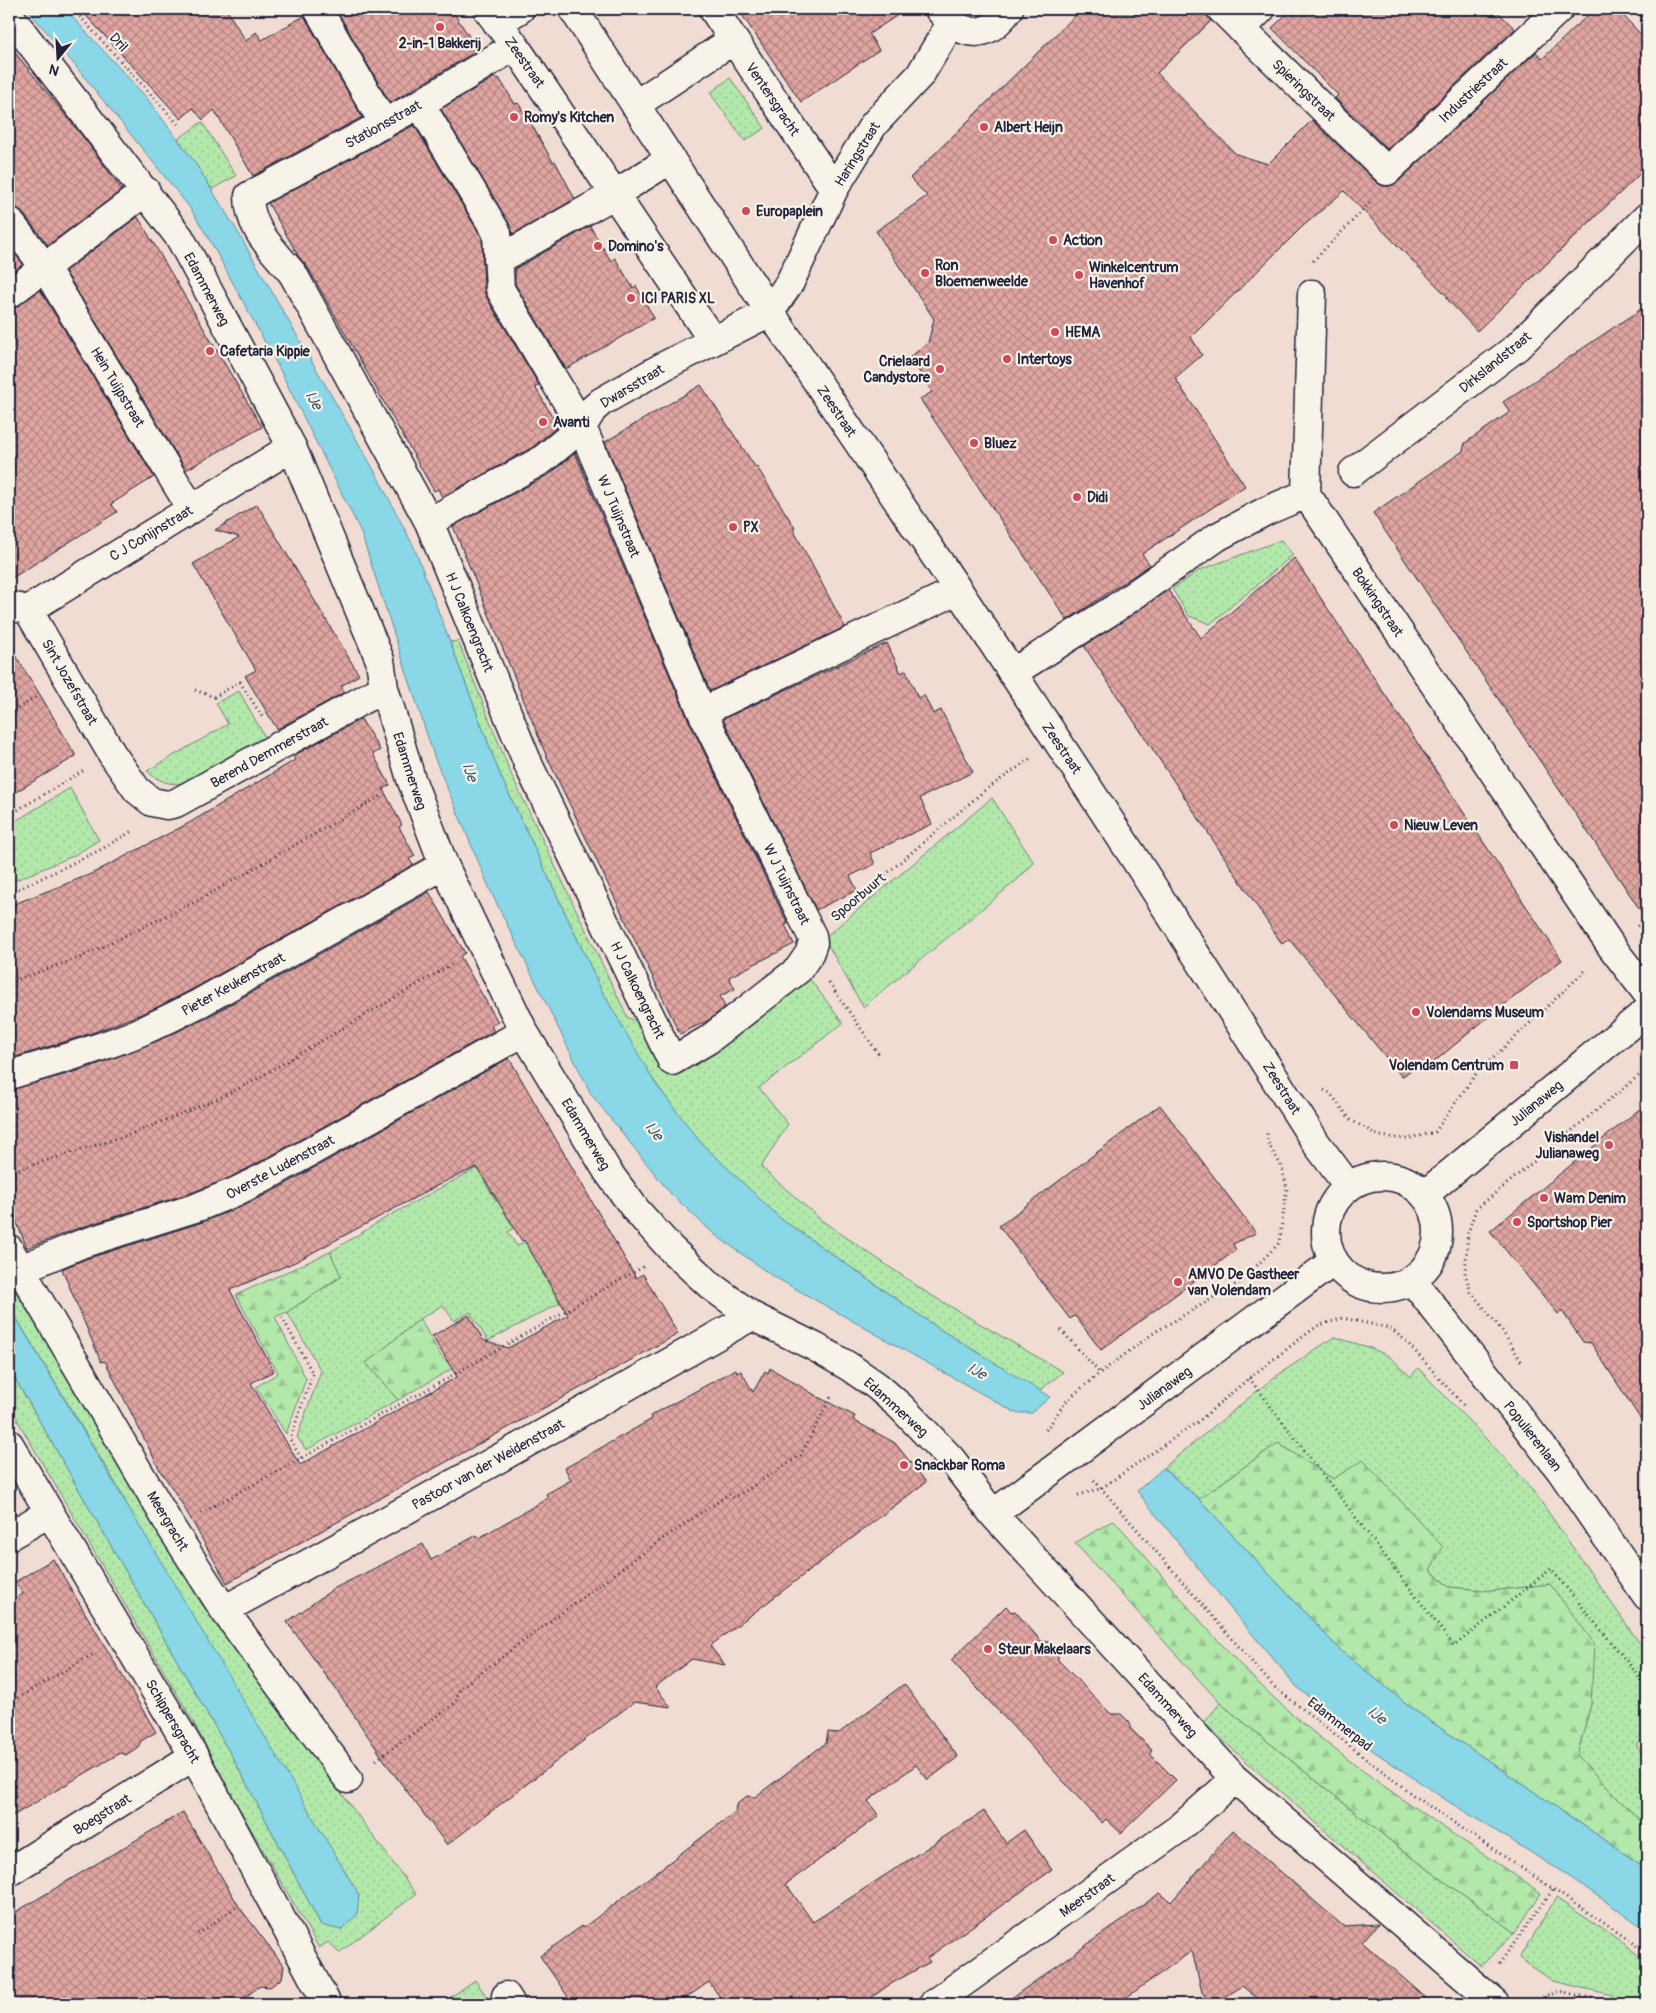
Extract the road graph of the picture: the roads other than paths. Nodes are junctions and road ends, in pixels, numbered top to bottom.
1 (318, 9) edge
2 (520, 9) edge
3 (573, 9) edge
4 (713, 9) edge
5 (1009, 9) edge
6 (1221, 9) edge
7 (1261, 9) edge
8 (1559, 9) edge
9 (9, 15) edge
10 (492, 16) edge
11 (945, 16) edge
12 (1241, 28) junction
13 (733, 40) junction
14 (515, 46) junction
15 (420, 104) junction
16 (635, 105) junction
17 (384, 124) junction
18 (671, 159) junction
19 (1387, 171) joint
20 (834, 189) junction
21 (146, 191) junction
22 (614, 194) junction
23 (249, 196) joint
24 (1647, 217) edge
25 (9, 221) edge
26 (498, 260) junction
27 (44, 266) junction
28 (9, 294) edge
29 (1312, 294) road end
30 (770, 312) junction
31 (713, 341) junction
32 (582, 427) junction
33 (292, 447) junction
34 (1353, 472) dead end
35 (1306, 494) junction
36 (191, 508) junction
37 (429, 522) junction
38 (958, 590) junction
39 (18, 608) edge
40 (1012, 673) junction
41 (384, 688) junction
42 (702, 712) junction
43 (152, 802) joint
44 (444, 865) junction
45 (811, 945) joint
46 (1647, 993) edge
47 (1647, 1011) edge
48 (524, 1032) junction
49 (9, 1075) edge
50 (1349, 1187) junction
51 (1424, 1195) junction
52 (15, 1259) edge
53 (1334, 1261) junction
54 (1412, 1280) junction
55 (752, 1316) junction
56 (9, 1444) edge
57 (49, 1513) junction
58 (993, 1514) junction
59 (9, 1536) edge
60 (1647, 1596) edge
61 (224, 1610) junction
62 (194, 1756) junction
63 (348, 1779) road end
64 (1235, 1779) junction
65 (9, 1872) edge
66 (1488, 1997) edge
67 (327, 2004) edge
68 (933, 2004) edge

1 - 17 street
2 - 10 street
3 - 16 street
4 - 13 street, Ventersgracht
5 - 11 street
6 - 12 street, Spieringstraat
7 - 12 street
8 - 19 street, Industriestraat
9 - 21 street, Edammerweg
10 - 14 street, Zeestraat
11 - 20 street, Haringstraat
12 - 19 street, Spieringstraat
13 - 16 street
13 - 20 street, Ventersgracht
14 - 15 street, Stationsstraat
14 - 22 street, Zeestraat
15 - 17 street, Stationsstraat
15 - 26 street, W J Tuijnstraat
16 - 18 street
17 - 23 street, Stationsstraat
18 - 22 street
18 - 30 street
20 - 30 street, Haringstraat
21 - 27 street
21 - 33 street, Edammerweg
22 - 26 street
22 - 31 street, Zeestraat
23 - 37 street, H J Calkoengracht
24 - 34 street, Dirkslandstraat
25 - 27 street, Hein Tuijpstraat
26 - 32 street, W J Tuijnstraat
27 - 28 street
27 - 36 street, Hein Tuijpstraat
29 - 35 street
30 - 31 street, Dwarsstraat
30 - 38 street, Zeestraat
31 - 32 street, Dwarsstraat
32 - 37 street, Dwarsstraat
32 - 42 street, W J Tuijnstraat
33 - 36 street, C J Conijnstraat
33 - 41 street, Edammerweg
35 - 40 street
35 - 46 street, Bokkingstraat
36 - 39 street, C J Conijnstraat
37 - 45 street, H J Calkoengracht
38 - 40 street, Zeestraat
38 - 42 street
39 - 43 street, Sint Jozefstraat
40 - 50 street, Zeestraat
41 - 43 street, Berend Demmerstraat
41 - 44 street, Edammerweg
42 - 45 street, W J Tuijnstraat
44 - 48 street, Edammerweg
44 - 49 street, Pieter Keukenstraat
47 - 51 street, Julianaweg
48 - 52 street, Overste Ludenstraat
48 - 55 street, Edammerweg
50 - 51 street
50 - 53 street
51 - 54 street
52 - 61 street, Meergracht
53 - 54 street
53 - 58 street, Julianaweg
54 - 60 street, Populierenlaan
55 - 58 street, Edammerweg
55 - 61 street, Pastoor van der Weidenstraat
56 - 57 street, Schippersgracht
57 - 59 street
57 - 62 street, Schippersgracht
58 - 64 street, Edammerweg
61 - 63 street, Meergracht
62 - 65 street, Boegstraat
62 - 67 street, Schippersgracht
64 - 66 street, Edammerweg
64 - 68 street, Meerstraat

